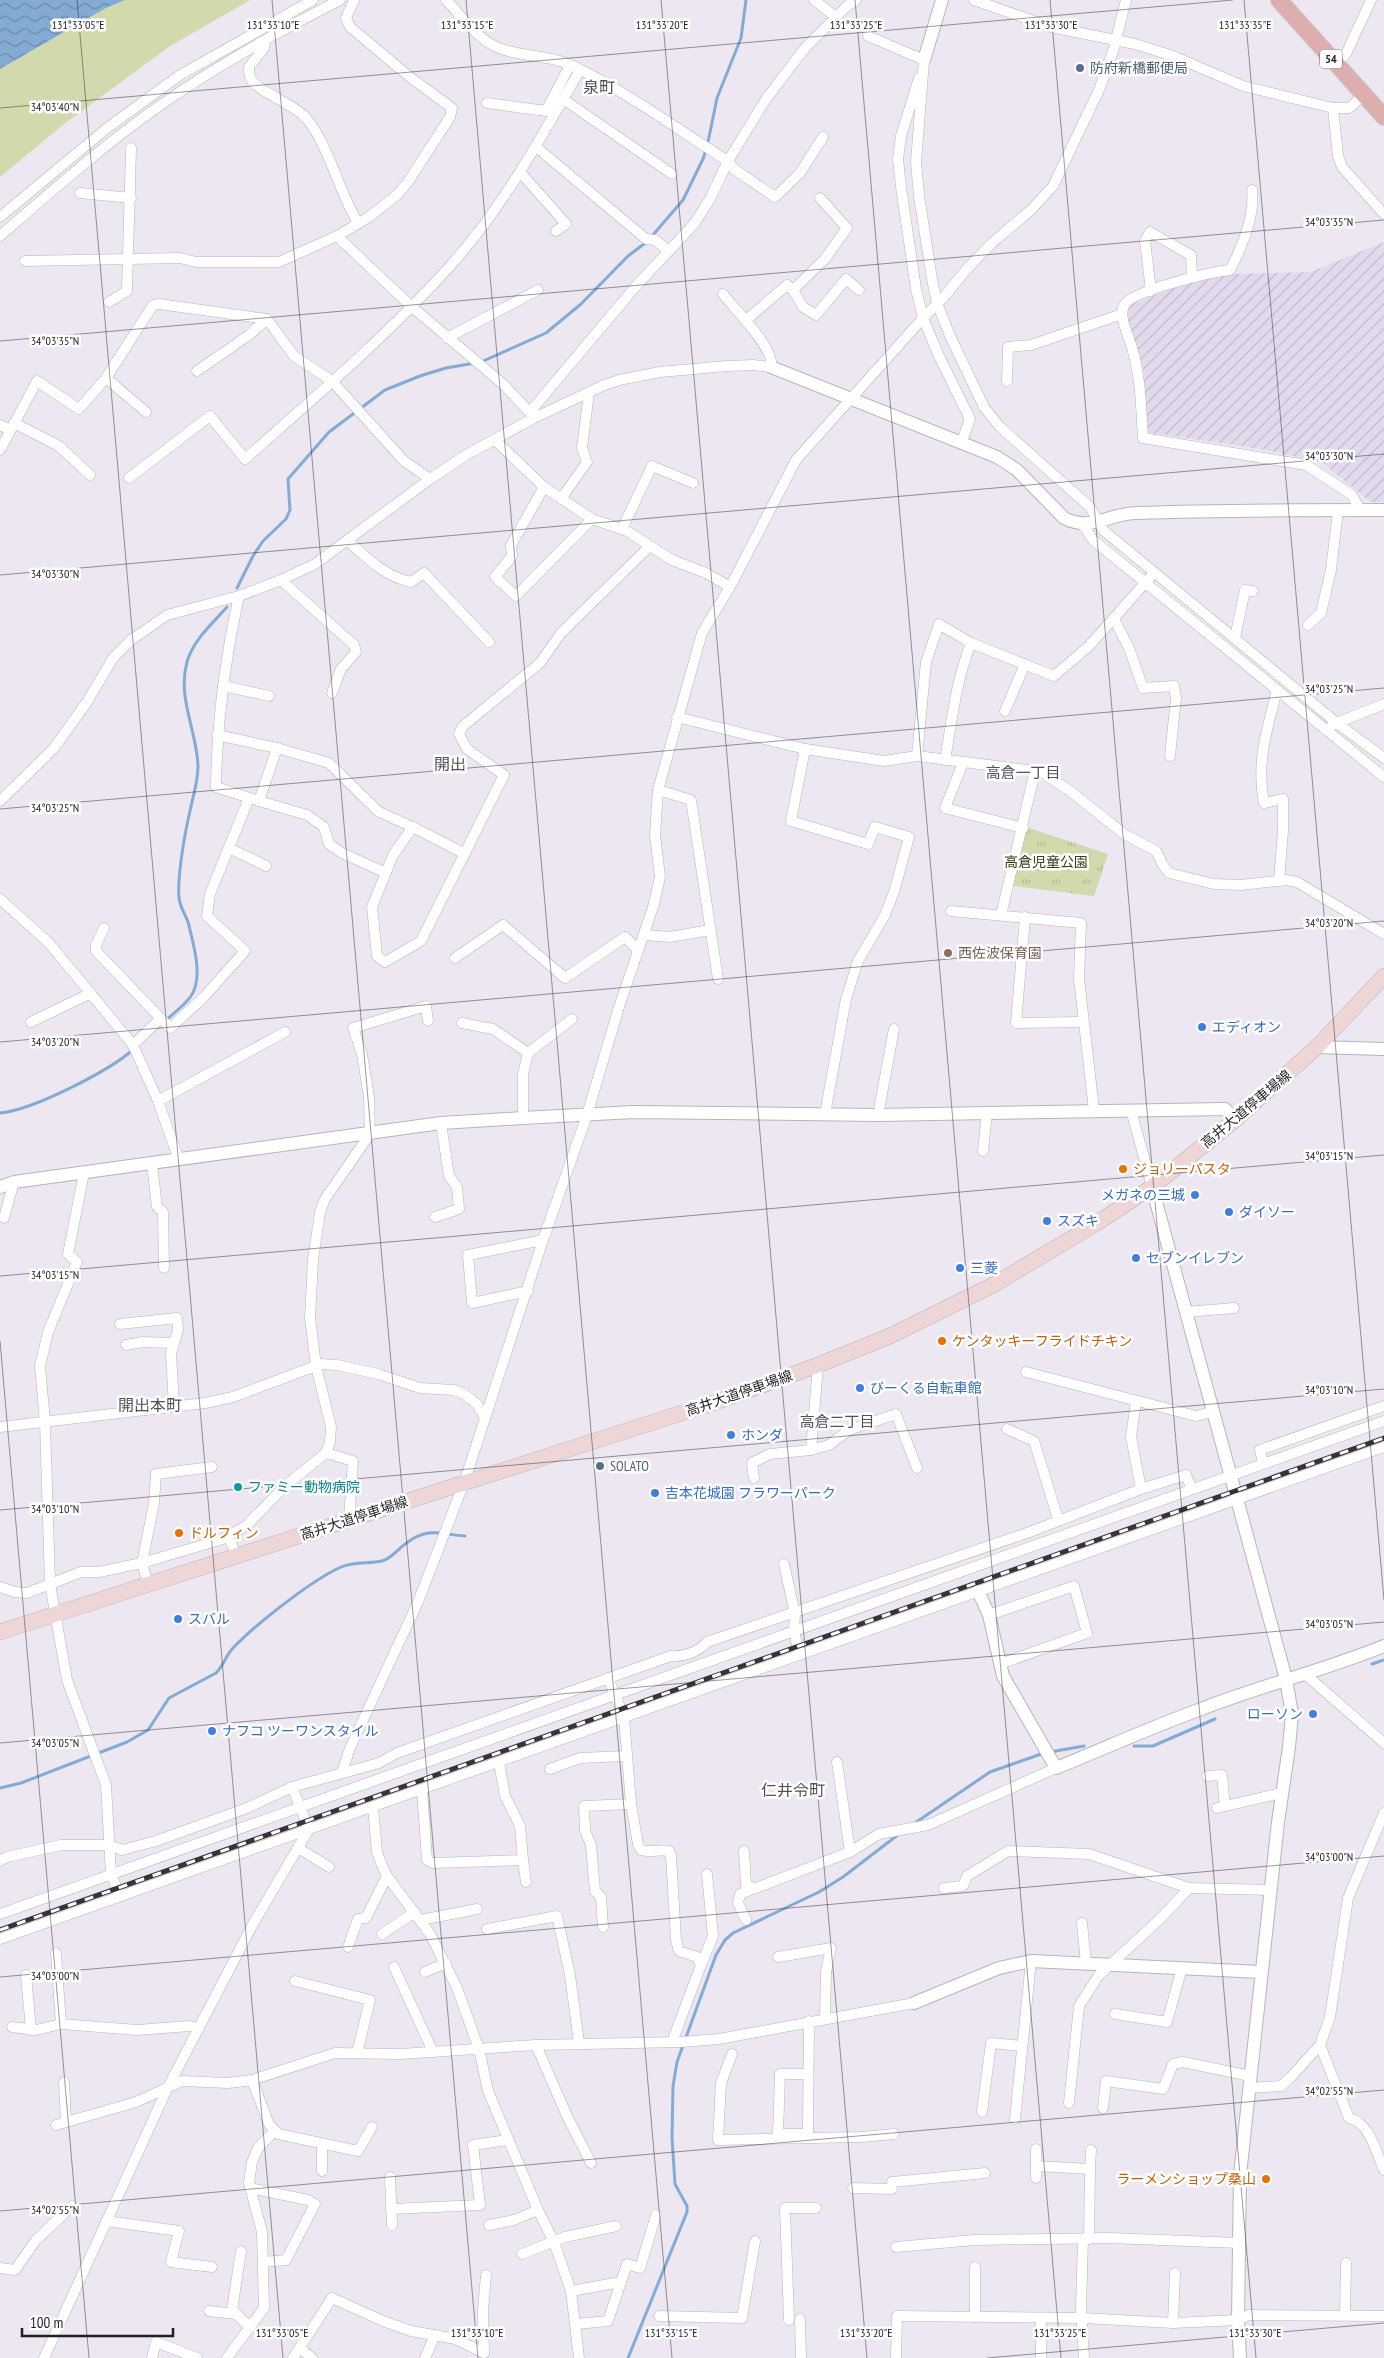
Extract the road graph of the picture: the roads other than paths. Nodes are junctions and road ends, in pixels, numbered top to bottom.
1 (313, 0) edge
2 (340, 0) edge
3 (354, 0) edge
4 (446, 0) edge
5 (814, 0) edge
6 (856, 0) edge
7 (942, 0) edge
8 (974, 0) edge
9 (1126, 0) edge
10 (1279, 0) edge
11 (1371, 0) edge
12 (836, 17) junction
13 (868, 36) dead end
14 (1116, 40) junction
15 (265, 41) junction
16 (924, 60) junction
17 (570, 64) junction
18 (1336, 64) junction
19 (580, 70) junction
20 (1364, 95) junction
21 (564, 99) junction
22 (487, 103) dead end
23 (1332, 108) junction
24 (1384, 117) edge
25 (823, 137) dead end
26 (536, 147) junction
27 (131, 148) dead end
28 (728, 162) junction
29 (522, 173) junction
30 (672, 174) dead end
31 (1252, 190) dead end
32 (80, 192) dead end
33 (131, 198) junction
34 (820, 198) dead end
35 (1384, 214) edge
36 (0, 218) edge
37 (358, 223) junction
38 (556, 231) dead end
39 (0, 236) edge
40 (339, 236) junction
41 (669, 251) junction
42 (128, 259) junction
43 (25, 261) dead end
44 (1192, 277) junction
45 (538, 290) dead end
46 (793, 290) junction
47 (859, 290) dead end
48 (1151, 292) junction
49 (723, 294) dead end
50 (109, 302) dead end
51 (937, 303) junction
52 (411, 306) junction
53 (1122, 314) junction
54 (923, 318) junction
55 (266, 319) junction
56 (745, 321) junction
57 (447, 338) junction
58 (771, 367) junction
59 (197, 371) dead end
60 (106, 378) junction
61 (332, 381) junction
62 (1007, 381) dead end
63 (589, 392) junction
64 (850, 399) junction
65 (146, 412) dead end
66 (532, 415) junction
67 (8, 426) edge
68 (495, 440) junction
69 (962, 441) junction
70 (0, 450) edge
71 (90, 475) dead end
72 (129, 478) dead end
73 (430, 479) junction
74 (693, 483) dead end
75 (544, 487) junction
76 (562, 499) junction
77 (1360, 510) junction
78 (1384, 510) edge
79 (1338, 511) junction
80 (592, 519) junction
81 (1098, 521) junction
82 (1083, 525) junction
83 (622, 529) junction
84 (348, 541) junction
85 (650, 546) junction
86 (1154, 573) junction
87 (281, 580) junction
88 (1146, 583) junction
89 (730, 586) junction
90 (1253, 591) dead end
91 (239, 596) junction
92 (1114, 619) junction
93 (1308, 625) dead end
94 (1235, 638) junction
95 (489, 642) dead end
96 (971, 643) junction
97 (1025, 664) junction
98 (223, 686) junction
99 (1277, 690) junction
100 (332, 693) dead end
101 (269, 696) dead end
102 (1384, 704) edge
103 (1005, 711) dead end
104 (677, 718) junction
105 (1337, 722) junction
106 (1325, 729) junction
107 (217, 735) junction
108 (277, 748) junction
109 (805, 749) junction
110 (917, 756) junction
111 (1170, 756) dead end
112 (1384, 758) edge
113 (945, 760) junction
114 (963, 763) junction
115 (1035, 771) junction
116 (1384, 777) edge
117 (658, 790) junction
118 (249, 798) junction
119 (0, 801) edge
120 (259, 801) junction
121 (413, 827) junction
122 (1022, 828) junction
123 (229, 848) junction
124 (464, 854) junction
125 (266, 866) dead end
126 (386, 873) junction
127 (1279, 881) junction
128 (0, 899) edge
129 (951, 911) dead end
130 (1001, 915) junction
131 (1025, 917) junction
132 (104, 928) dead end
133 (710, 930) junction
134 (1384, 934) edge
135 (644, 935) junction
136 (638, 950) junction
137 (455, 958) dead end
138 (1384, 976) edge
139 (718, 979) dead end
140 (89, 994) junction
141 (160, 1019) junction
142 (572, 1019) dead end
143 (428, 1020) dead end
144 (32, 1022) dead end
145 (1082, 1022) junction
146 (462, 1023) dead end
147 (894, 1028) dead end
148 (285, 1032) dead end
149 (133, 1045) junction
150 (1317, 1047) junction
151 (1384, 1049) edge
152 (528, 1053) junction
153 (158, 1100) junction
154 (1094, 1110) junction
155 (1132, 1110) junction
156 (987, 1112) junction
157 (825, 1114) junction
158 (878, 1115) junction
159 (587, 1116) junction
160 (523, 1118) junction
161 (1235, 1120) junction
162 (441, 1123) junction
163 (370, 1134) junction
164 (983, 1151) dead end
165 (179, 1160) junction
166 (152, 1164) junction
167 (84, 1173) junction
168 (14, 1182) junction
169 (0, 1187) edge
170 (1152, 1187) junction
171 (4, 1218) dead end
172 (435, 1218) dead end
173 (543, 1240) junction
174 (164, 1268) dead end
175 (528, 1292) junction
176 (1234, 1308) dead end
177 (1186, 1312) junction
178 (120, 1324) dead end
179 (173, 1343) junction
180 (126, 1345) dead end
181 (316, 1366) junction
182 (818, 1366) junction
183 (1026, 1372) dead end
184 (1136, 1401) junction
185 (174, 1406) junction
186 (1384, 1406) edge
187 (1212, 1412) junction
188 (486, 1418) junction
189 (1384, 1421) edge
190 (45, 1422) junction
191 (0, 1427) edge
192 (1007, 1429) dead end
193 (1384, 1447) edge
194 (811, 1450) junction
195 (326, 1453) junction
196 (1263, 1464) junction
197 (212, 1467) dead end
198 (917, 1468) dead end
199 (1229, 1475) junction
200 (754, 1478) dead end
201 (464, 1483) junction
202 (1141, 1489) junction
203 (1192, 1489) junction
204 (1236, 1499) junction
205 (1058, 1519) junction
206 (349, 1520) junction
207 (228, 1536) junction
208 (237, 1556) junction
209 (142, 1563) junction
210 (784, 1564) dead end
211 (50, 1584) junction
212 (148, 1584) junction
213 (0, 1587) edge
214 (978, 1591) junction
215 (56, 1614) junction
216 (795, 1614) junction
217 (989, 1615) junction
218 (794, 1631) junction
219 (0, 1632) edge
220 (1384, 1646) edge
221 (799, 1654) junction
222 (1000, 1664) junction
223 (1306, 1675) junction
224 (608, 1678) junction
225 (1286, 1679) junction
226 (615, 1695) junction
227 (624, 1717) junction
228 (1384, 1742) edge
229 (626, 1756) junction
230 (1050, 1758) junction
231 (499, 1762) junction
232 (837, 1762) dead end
233 (550, 1769) dead end
234 (342, 1772) junction
235 (1206, 1776) dead end
236 (292, 1787) junction
237 (422, 1790) junction
238 (1281, 1793) junction
239 (631, 1804) junction
240 (300, 1807) junction
241 (373, 1808) junction
242 (1384, 1814) edge
243 (309, 1829) junction
244 (109, 1845) junction
245 (298, 1848) junction
246 (744, 1851) dead end
247 (850, 1852) junction
248 (523, 1860) junction
249 (0, 1861) edge
250 (329, 1867) dead end
251 (112, 1874) junction
252 (707, 1874) dead end
253 (387, 1876) junction
254 (526, 1882) dead end
255 (755, 1888) junction
256 (944, 1888) dead end
257 (1189, 1888) junction
258 (1270, 1890) junction
259 (120, 1896) junction
260 (477, 1909) dead end
261 (0, 1914) edge
262 (418, 1916) junction
263 (746, 1920) dead end
264 (1082, 1922) dead end
265 (603, 1927) dead end
266 (488, 1929) dead end
267 (382, 1934) dead end
268 (0, 1939) edge
269 (348, 1947) dead end
270 (56, 1953) dead end
271 (778, 1958) dead end
272 (1031, 1961) junction
273 (446, 1963) junction
274 (1086, 1963) junction
275 (1110, 1964) junction
276 (701, 1965) junction
277 (394, 1967) dead end
278 (1182, 1968) junction
279 (425, 1972) dead end
280 (1261, 1972) junction
281 (26, 1975) dead end
282 (295, 1981) dead end
283 (914, 2003) joint
284 (1115, 2014) dead end
285 (825, 2019) junction
286 (809, 2021) junction
287 (60, 2024) junction
288 (12, 2027) dead end
289 (198, 2028) junction
290 (31, 2030) junction
291 (680, 2042) junction
292 (580, 2043) junction
293 (536, 2045) junction
294 (1320, 2045) junction
295 (1022, 2046) junction
296 (479, 2049) junction
297 (433, 2052) junction
298 (357, 2053) junction
299 (732, 2054) dead end
300 (808, 2074) junction
301 (252, 2080) junction
302 (64, 2082) dead end
303 (1250, 2082) junction
304 (168, 2087) junction
305 (1069, 2103) dead end
306 (1103, 2108) dead end
307 (982, 2112) dead end
308 (1015, 2118) dead end
309 (372, 2127) dead end
310 (274, 2131) junction
311 (894, 2134) dead end
312 (508, 2140) junction
313 (322, 2144) junction
314 (1036, 2149) dead end
315 (1091, 2150) dead end
316 (591, 2162) dead end
317 (1036, 2166) junction
318 (1090, 2169) junction
319 (1384, 2170) edge
320 (322, 2171) dead end
321 (985, 2173) dead end
322 (390, 2177) dead end
323 (1036, 2178) dead end
324 (250, 2188) junction
325 (854, 2188) dead end
326 (72, 2206) dead end
327 (816, 2208) dead end
328 (391, 2210) junction
329 (538, 2210) junction
330 (656, 2214) dead end
331 (106, 2221) junction
332 (392, 2225) dead end
333 (489, 2225) dead end
334 (616, 2226) dead end
335 (1086, 2239) junction
336 (755, 2240) dead end
337 (554, 2242) junction
338 (1239, 2243) junction
339 (896, 2247) dead end
340 (241, 2250) dead end
341 (522, 2254) dead end
342 (263, 2262) junction
343 (1346, 2262) dead end
344 (975, 2266) dead end
345 (212, 2267) dead end
346 (0, 2268) edge
347 (1175, 2273) dead end
348 (486, 2274) dead end
349 (620, 2282) junction
350 (571, 2291) junction
351 (208, 2311) dead end
352 (236, 2314) junction
353 (1344, 2315) junction
354 (659, 2316) dead end
355 (1384, 2316) edge
356 (975, 2317) junction
357 (1041, 2318) junction
358 (1083, 2318) junction
359 (800, 2319) dead end
360 (789, 2320) dead end
361 (1238, 2320) junction
362 (1173, 2323) junction
363 (576, 2324) junction
364 (250, 2327) junction
365 (435, 2335) junction
366 (300, 2348) junction
367 (483, 2355) edge
368 (44, 2358) edge
369 (152, 2358) edge
370 (197, 2358) edge
371 (227, 2358) edge
372 (294, 2358) edge
373 (312, 2358) edge
374 (426, 2358) edge
375 (579, 2358) edge
376 (801, 2358) edge
377 (896, 2358) edge
378 (1041, 2358) edge
379 (1084, 2358) edge
380 (1240, 2358) edge

1 - 36 street
2 - 15 street
3 - 37 street
4 - 17 street
5 - 12 street
6 - 12 street
7 - 16 street
8 - 14 street
9 - 14 street
10 - 18 main road, 54
11 - 18 street
12 - 28 street
13 - 16 street
14 - 23 street
14 - 51 street
15 - 37 street
15 - 39 street
16 - 51 street
16 - 54 street
17 - 19 street
17 - 22 street
18 - 20 main road, 54
19 - 21 street
19 - 28 street
20 - 23 street
20 - 24 main road, 54
21 - 26 street
21 - 30 street
23 - 35 street
25 - 28 street
26 - 29 street
26 - 41 street
27 - 33 street
28 - 41 street
29 - 38 street
29 - 52 street
31 - 44 street
32 - 33 street
33 - 42 street
34 - 46 street
37 - 40 street
40 - 42 street
40 - 52 street
41 - 66 street
42 - 43 street
42 - 50 street
44 - 48 street
44 - 48 street
45 - 57 street
46 - 47 street
46 - 56 street
48 - 53 street
49 - 56 street
51 - 54 street
51 - 81 street
52 - 57 street
52 - 61 street
53 - 62 street
53 - 77 street
54 - 64 street
54 - 69 street
55 - 59 street
55 - 60 street
55 - 61 street
56 - 58 street
57 - 66 street
58 - 63 street
58 - 64 street
60 - 65 street
60 - 67 street
61 - 72 street
61 - 73 street
63 - 66 street
63 - 76 street
64 - 69 street
64 - 89 street
66 - 68 street
67 - 70 street
67 - 71 street
68 - 73 street
68 - 75 street
69 - 82 street
73 - 84 street
74 - 83 street
75 - 76 street
75 - 80 street
76 - 80 street
77 - 78 street
77 - 79 street
79 - 81 street
79 - 93 street
80 - 83 street
81 - 82 street
81 - 86 street
82 - 88 street
83 - 85 street
84 - 87 street
84 - 95 street
85 - 89 street
85 - 124 street
86 - 88 street
86 - 94 street
87 - 91 street
87 - 100 street
88 - 92 street
88 - 99 street
89 - 104 street
90 - 94 street
91 - 98 street
91 - 119 street
92 - 97 street
92 - 111 street
94 - 105 street
96 - 97 street
96 - 110 street
96 - 113 street
97 - 103 street
98 - 101 street
98 - 107 street
99 - 106 street
99 - 127 street
102 - 105 street
104 - 109 street
104 - 117 street
105 - 106 street
105 - 112 street
106 - 116 street
107 - 108 street
107 - 118 street
108 - 120 street
108 - 121 street
109 - 110 street
109 - 157 street
110 - 113 street
113 - 114 street
114 - 115 street
114 - 122 street
115 - 122 street
115 - 127 street
117 - 133 street
117 - 135 street
118 - 120 street
118 - 123 street
120 - 126 street
121 - 124 street
121 - 126 street
122 - 130 street
123 - 125 street
123 - 141 street
124 - 126 street
127 - 134 street
128 - 140 street
129 - 130 street
130 - 131 street
131 - 145 street
131 - 145 street
132 - 141 street
133 - 135 street
133 - 139 street
135 - 136 street
136 - 137 street
136 - 159 street
138 - 150 main road, 高井大道停車場線
140 - 144 street
140 - 149 street
141 - 149 street
142 - 152 street
143 - 163 street
145 - 154 street
146 - 152 street
147 - 158 street
148 - 153 street
149 - 153 street
150 - 151 street
150 - 161 main road, 高井大道停車場線
152 - 160 street
153 - 165 street
154 - 155 street
154 - 156 street
155 - 161 street
155 - 170 street
156 - 158 street
156 - 164 street
157 - 158 street
157 - 159 street
159 - 160 street
159 - 173 street
160 - 162 street
161 - 170 main road, 高井大道停車場線
162 - 163 street
162 - 172 street
163 - 165 street
163 - 181 street
165 - 166 street
166 - 167 street
166 - 174 street
167 - 168 street
167 - 190 street
168 - 169 street
168 - 171 street
170 - 177 street
170 - 182 main road, 高井大道停車場線
173 - 175 street
173 - 175 street
175 - 188 street
176 - 177 street
177 - 187 street
178 - 179 street
179 - 180 street
179 - 185 street
181 - 185 street
181 - 188 street
181 - 195 street
182 - 194 street
182 - 201 main road, 高井大道停車場線
183 - 184 street
184 - 187 street
184 - 202 street
185 - 190 street
186 - 196 street
187 - 199 street
188 - 201 street
189 - 196 street
190 - 191 street
190 - 211 street
192 - 205 street
193 - 204 street
194 - 198 street
194 - 200 street
195 - 206 street
195 - 207 street
196 - 199 street
197 - 209 street
199 - 203 street
199 - 204 street
201 - 206 main road, 高井大道停車場線
201 - 234 street
202 - 203 street
202 - 205 street
203 - 218 street
204 - 214 street
204 - 225 street
205 - 216 street
206 - 208 main road, 高井大道停車場線
207 - 208 street
207 - 209 street
208 - 212 main road, 高井大道停車場線
209 - 211 street
209 - 212 street
210 - 216 street
211 - 213 street
211 - 215 street
212 - 215 main road, 高井大道停車場線
214 - 217 street
214 - 221 street
215 - 219 main road, 高井大道停車場線
215 - 244 street
216 - 218 street
216 - 224 street
217 - 222 street
217 - 222 street
218 - 221 street
218 - 226 street
220 - 223 street
221 - 227 street
222 - 230 street
223 - 225 street
223 - 228 street
224 - 226 street
224 - 234 street
225 - 230 street
225 - 238 street
226 - 227 street
226 - 240 street
227 - 229 street
227 - 231 street
229 - 233 street
229 - 239 street
230 - 247 street
231 - 237 street
231 - 248 street
232 - 247 street
234 - 236 street
235 - 238 street
236 - 240 street
236 - 244 street
237 - 241 street
237 - 248 street
238 - 258 street
239 - 265 street
239 - 276 street
240 - 243 street
240 - 251 street
241 - 243 street
241 - 253 street
242 - 294 street
243 - 245 street
243 - 259 street
244 - 249 street
244 - 251 street
245 - 250 street
245 - 289 street
246 - 255 street
247 - 255 street
248 - 254 street
251 - 259 street
251 - 261 street
252 - 276 street
253 - 262 street
253 - 269 street
255 - 263 street
256 - 257 street
257 - 258 street
257 - 275 street
258 - 280 street
259 - 268 street
260 - 262 street
262 - 267 street
262 - 273 street
264 - 274 street
266 - 292 street
270 - 287 street
271 - 285 street
272 - 274 street
272 - 283 street
272 - 295 street
273 - 279 street
273 - 296 street
274 - 275 street
275 - 278 street
275 - 305 street
276 - 291 street
277 - 297 street
278 - 280 street
278 - 284 street
280 - 303 street
281 - 290 street
282 - 298 street
283 - 285 street
285 - 286 street
286 - 291 street
286 - 300 street
287 - 289 street
287 - 290 street
288 - 290 street
289 - 304 street
291 - 292 street
292 - 293 street
293 - 296 street
293 - 316 street
294 - 303 street
294 - 319 street
295 - 307 street
295 - 308 street
296 - 297 street
296 - 312 street
297 - 298 street
298 - 301 street
299 - 311 street
300 - 300 street
301 - 304 street
301 - 310 street
302 - 304 street
303 - 306 street
303 - 338 street
304 - 331 street
309 - 313 street
310 - 313 street
310 - 324 street
312 - 328 street
312 - 329 street
313 - 320 street
314 - 317 street
315 - 318 street
317 - 318 street
317 - 323 street
318 - 335 street
321 - 325 street
322 - 328 street
324 - 342 street
324 - 342 street
326 - 346 street
327 - 360 street
328 - 332 street
329 - 333 street
329 - 337 street
330 - 349 street
331 - 345 street
331 - 368 street
334 - 337 street
335 - 338 street
335 - 339 street
335 - 358 street
336 - 354 street
337 - 341 street
337 - 350 street
338 - 361 street
340 - 352 street
342 - 364 street
343 - 353 street
344 - 356 street
347 - 362 street
348 - 367 street
349 - 350 street
349 - 363 street
350 - 363 street
351 - 352 street
352 - 364 street
353 - 355 street
353 - 361 street
356 - 357 street
356 - 377 street
357 - 358 street
357 - 378 street
358 - 362 street
358 - 379 street
359 - 376 street
361 - 362 street
361 - 380 street
363 - 375 street
364 - 371 street
365 - 366 street
365 - 367 street
365 - 374 street
366 - 372 street
366 - 373 street
369 - 370 street

